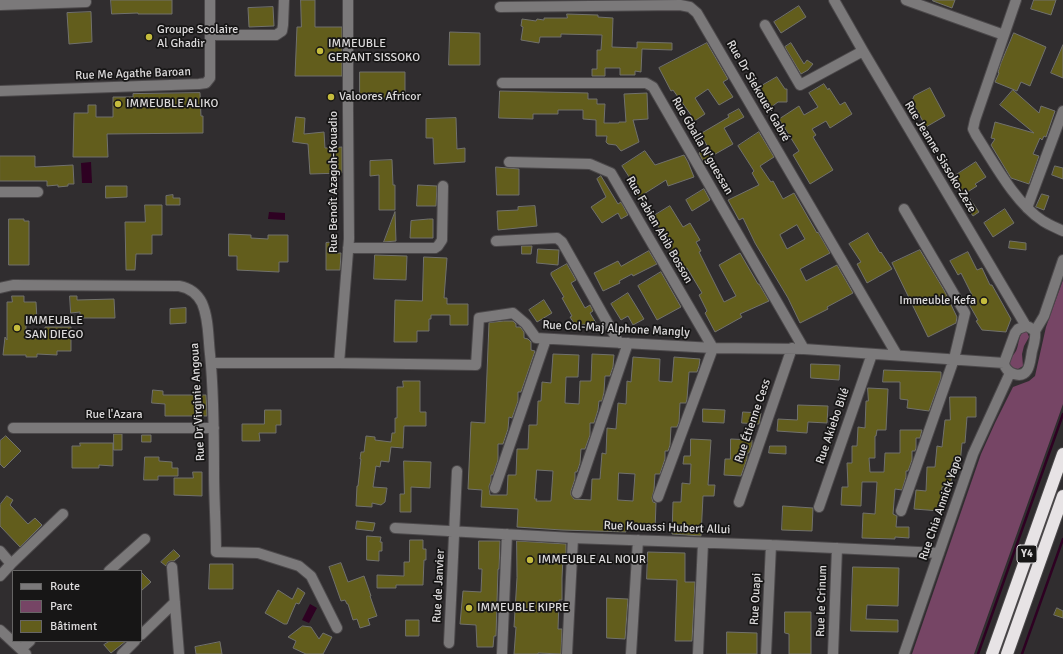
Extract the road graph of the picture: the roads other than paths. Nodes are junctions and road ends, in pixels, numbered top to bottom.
1 (210, 0) edge
2 (284, 0) edge
3 (348, 0) edge
4 (834, 0) edge
5 (906, 0) edge
6 (1016, 0) edge
7 (86, 2) dead end
8 (0, 5) edge
9 (500, 7) dead end
10 (766, 25) dead end
11 (210, 35) junction
12 (1004, 35) junction
13 (863, 51) junction
14 (502, 84) dead end
15 (0, 91) edge
16 (1063, 111) edge
17 (509, 162) dead end
18 (443, 186) dead end
19 (0, 192) edge
20 (38, 192) dead end
21 (1027, 208) junction
22 (904, 209) dead end
23 (1063, 231) edge
24 (496, 241) dead end
25 (348, 248) junction
26 (1063, 260) edge
27 (0, 288) edge
28 (1026, 326) junction
29 (1035, 331) junction
30 (546, 339) junction
31 (623, 343) junction
32 (713, 348) junction
33 (792, 348) junction
34 (804, 349) junction
35 (872, 354) junction
36 (897, 355) junction
37 (954, 359) junction
38 (211, 363) junction
39 (339, 363) junction
40 (1004, 363) junction
41 (1010, 373) junction
42 (13, 428) dead end
43 (214, 428) junction
44 (1063, 454) edge
45 (458, 470) dead end
46 (496, 488) dead end
47 (577, 493) dead end
48 (1063, 496) edge
49 (658, 497) dead end
50 (739, 502) dead end
51 (819, 507) dead end
52 (901, 511) dead end
53 (63, 514) dead end
54 (395, 528) dead end
55 (455, 531) junction
56 (507, 534) junction
57 (573, 538) junction
58 (145, 539) dead end
59 (638, 540) junction
60 (704, 543) junction
61 (772, 545) junction
62 (837, 548) junction
63 (0, 551) edge
64 (938, 553) junction
65 (11, 564) junction
66 (172, 567) dead end
67 (110, 570) edge
68 (0, 576) edge
69 (175, 602) junction
70 (337, 628) dead end
71 (0, 630) edge
72 (142, 634) edge
73 (12, 641) edge
74 (13, 642) edge
75 (29, 642) edge
76 (134, 642) edge
77 (449, 643) dead end
78 (23, 652) edge
79 (122, 654) edge
80 (179, 654) edge
81 (502, 654) edge
82 (568, 654) edge
83 (631, 654) edge
84 (698, 654) edge
85 (766, 654) edge
86 (833, 654) edge
87 (904, 654) edge
88 (992, 654) edge
89 (1007, 654) edge

1 - 11 street, Rue Me Agathe Baroan
2 - 11 street
3 - 25 street, Rue Benoît Azagoh-Kouadio
4 - 13 street, Rue Jeanne Sissoko-Zeze
5 - 12 street
6 - 12 street
7 - 8 street
9 - 36 street, Rue Dr Siekouet Gabré
10 - 13 street
11 - 15 street, Rue Me Agathe Baroan
12 - 21 street
13 - 28 street, Rue Jeanne Sissoko-Zeze
14 - 34 street, Rue Gballa N'guessan
16 - 21 street
17 - 32 street, Rue Fabien Abib Bosson
18 - 25 street
19 - 20 street
21 - 23 street
22 - 37 street
24 - 31 street
25 - 39 street, Rue Benoît Azagoh-Kouadio
26 - 29 street
27 - 38 street, Rue Dr Virginie Angoua
28 - 29 street
28 - 40 street
29 - 41 street
30 - 31 street, Rue Col-Maj Alphone Mangly
30 - 39 street, Rue Col-Maj Alphone Mangly
30 - 46 street
31 - 32 street, Rue Col-Maj Alphone Mangly
31 - 47 street
32 - 33 street, Rue Col-Maj Alphone Mangly
32 - 49 street
33 - 34 street, Rue Col-Maj Alphone Mangly
33 - 50 street, Rue Étienne Cess
34 - 35 street, Rue Col-Maj Alphone Mangly
35 - 36 street, Rue Col-Maj Alphone Mangly
35 - 51 street, Rue Akiebo Bilé
36 - 37 street, Rue Col-Maj Alphone Mangly
37 - 40 street, Rue Col-Maj Alphone Mangly
37 - 52 street
38 - 39 street, Rue Col-Maj Alphone Mangly
38 - 43 street, Rue Dr Virginie Angoua
40 - 41 street
41 - 64 street, Rue Chia Annick Yapo
42 - 43 street, Rue l'Azara
43 - 70 street, Rue Dr Virginie Angoua
44 - 88 highway, Y4
45 - 55 street, Rue de Janvier
48 - 89 highway, Y4
53 - 65 street
54 - 55 street, Rue Kouassi Hubert Allui
55 - 56 street, Rue Kouassi Hubert Allui
55 - 77 street, Rue de Janvier
56 - 57 street, Rue Kouassi Hubert Allui
56 - 81 street
57 - 59 street, Rue Kouassi Hubert Allui
57 - 82 street
58 - 67 street
59 - 60 street, Rue Kouassi Hubert Allui
59 - 83 street
60 - 61 street, Rue Kouassi Hubert Allui
60 - 84 street
61 - 62 street, Rue Kouassi Hubert Allui
61 - 85 street, Rue Ouapi
62 - 64 street, Rue Kouassi Hubert Allui
62 - 86 street, Rue le Crinum
63 - 65 street
64 - 87 street, Rue Chia Annick Yapo
65 - 68 street
66 - 69 street
69 - 72 street
69 - 80 street
71 - 73 street
74 - 78 street
75 - 78 street
76 - 79 street

